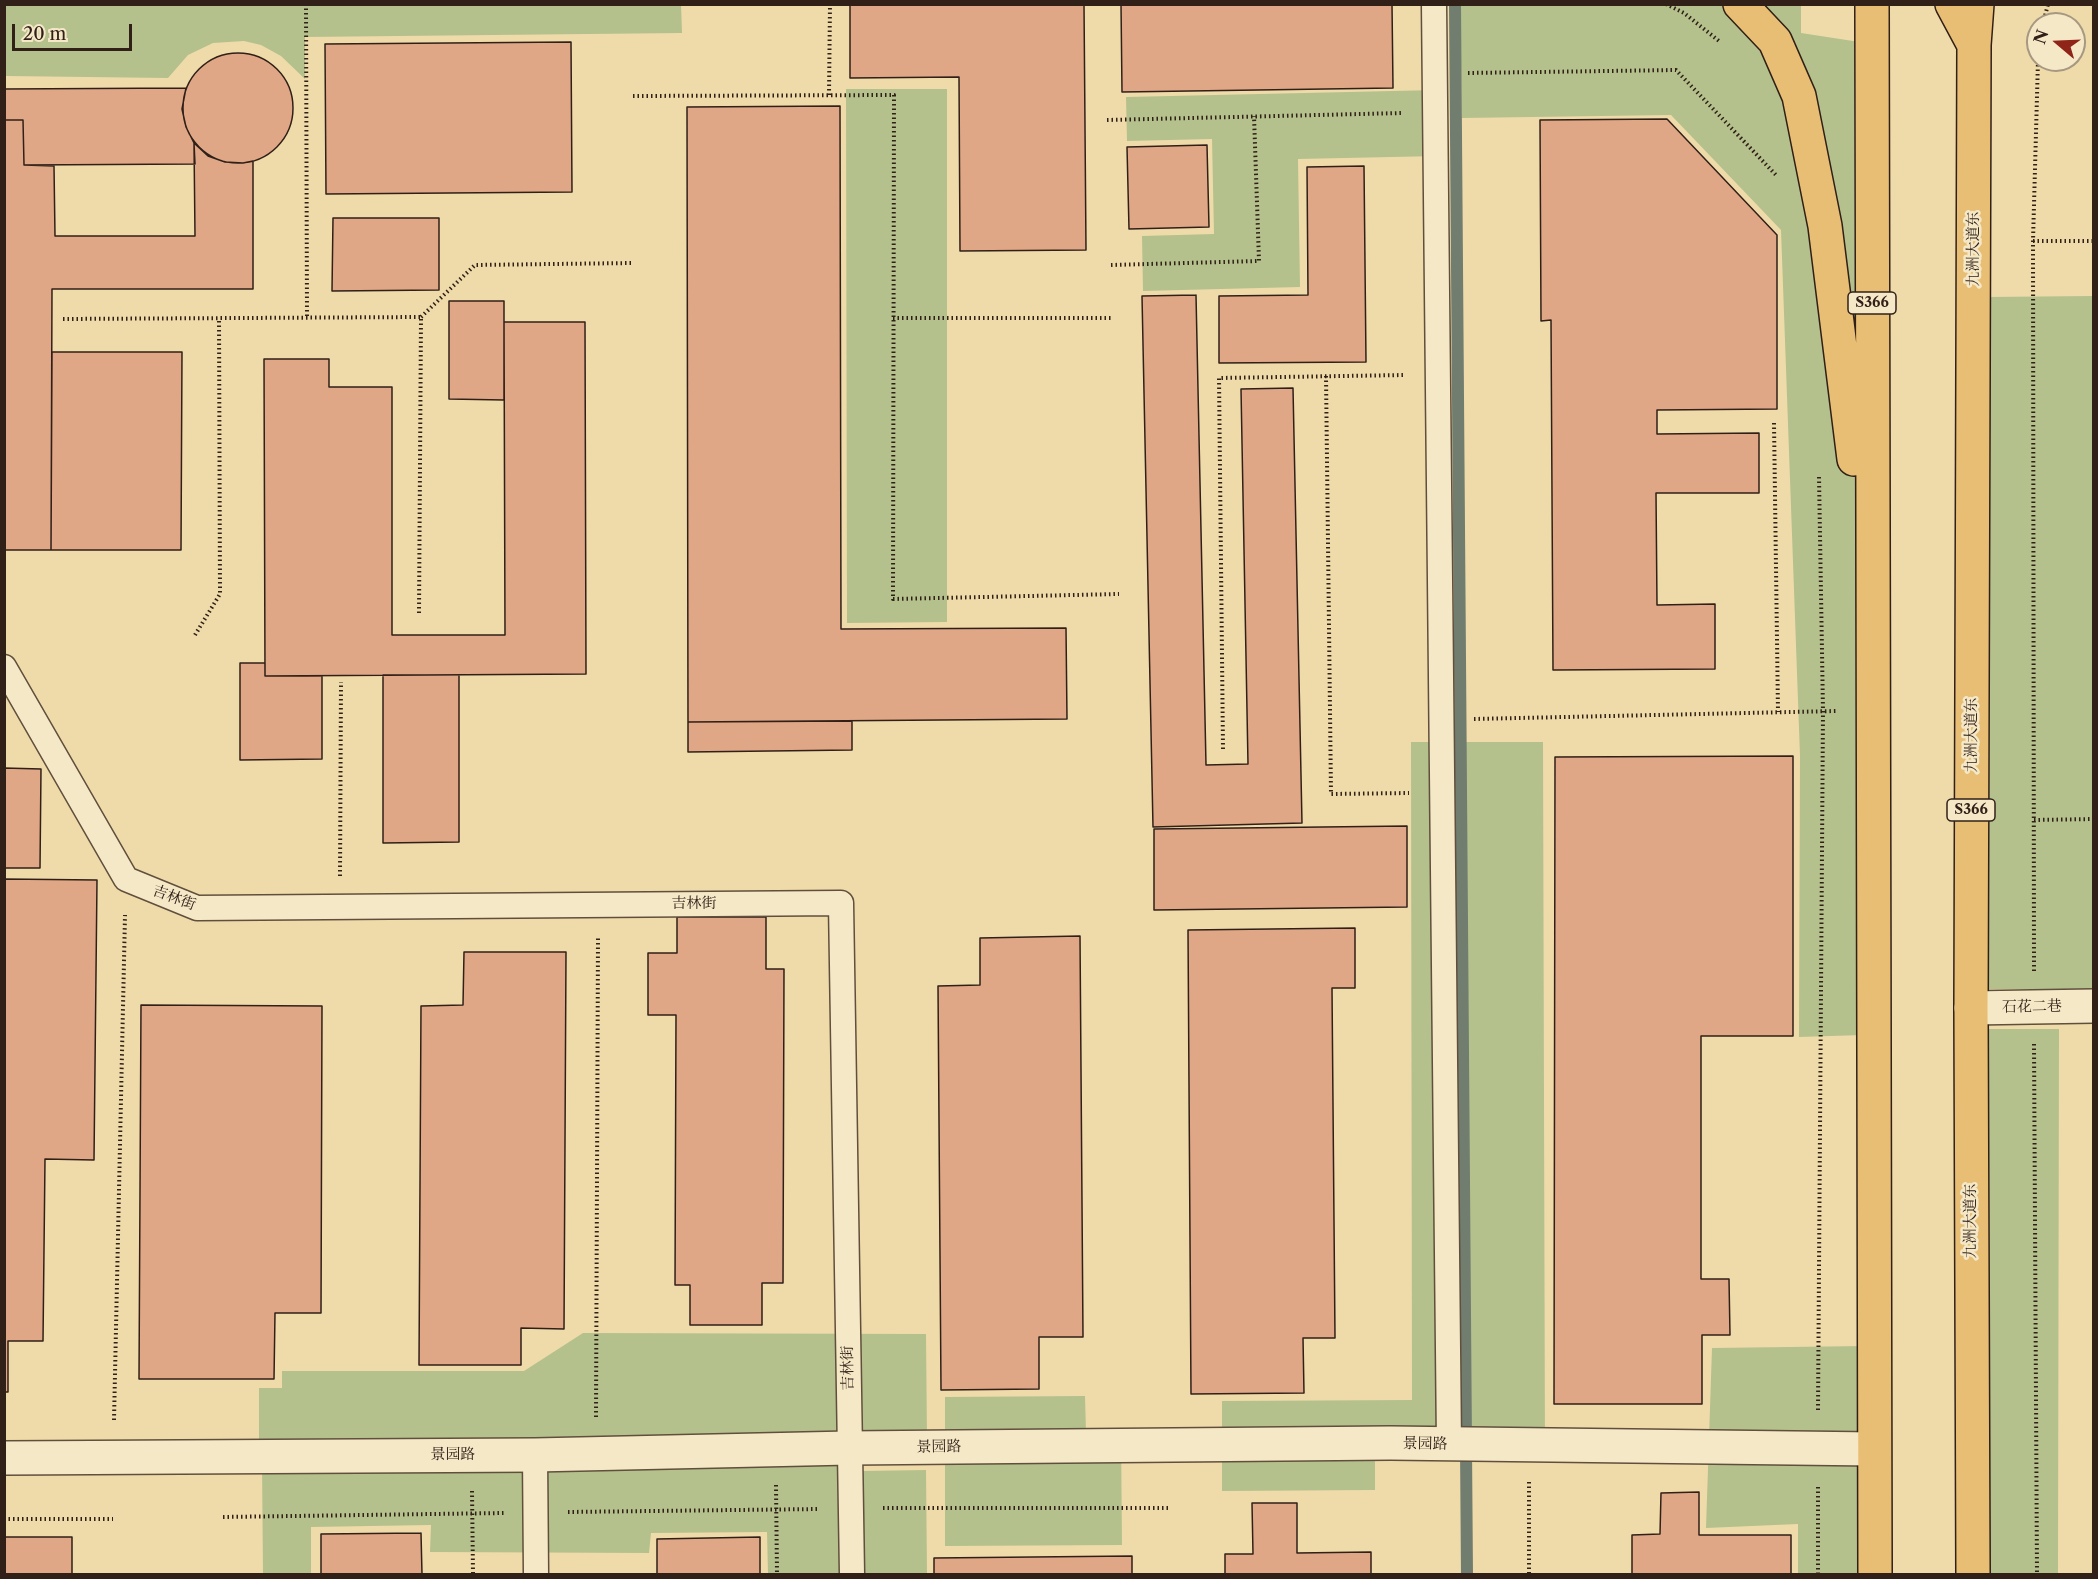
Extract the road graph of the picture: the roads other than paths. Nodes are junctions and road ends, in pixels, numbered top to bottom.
1 (1434, 4) edge
2 (1740, 4) edge
3 (1872, 4) edge
4 (1952, 4) edge
5 (1977, 4) edge
6 (1974, 45) junction
7 (1872, 601) junction
8 (4, 667) edge
9 (2094, 1006) edge
10 (1971, 1008) junction
11 (1464, 1444) junction
12 (849, 1448) junction
13 (1874, 1449) junction
14 (535, 1455) junction
15 (4, 1458) edge
16 (536, 1575) edge
17 (852, 1575) edge
18 (1875, 1575) edge
19 (1973, 1575) edge

1 - 11 lane
2 - 7 main road
3 - 7 main road, S366
4 - 6 main road
5 - 6 main road, 九洲大道东 / S366
6 - 10 main road, 九洲大道东 / S366
7 - 13 main road, S366
8 - 12 lane, 吉林街
9 - 10 street, 石花二巷
10 - 19 main road, 九洲大道东 / S366
11 - 12 street, 景园路
11 - 13 street, 景园路
12 - 14 street, 景园路
12 - 17 lane, 吉林街
13 - 18 main road, S366
14 - 15 street, 景园路
14 - 16 lane

